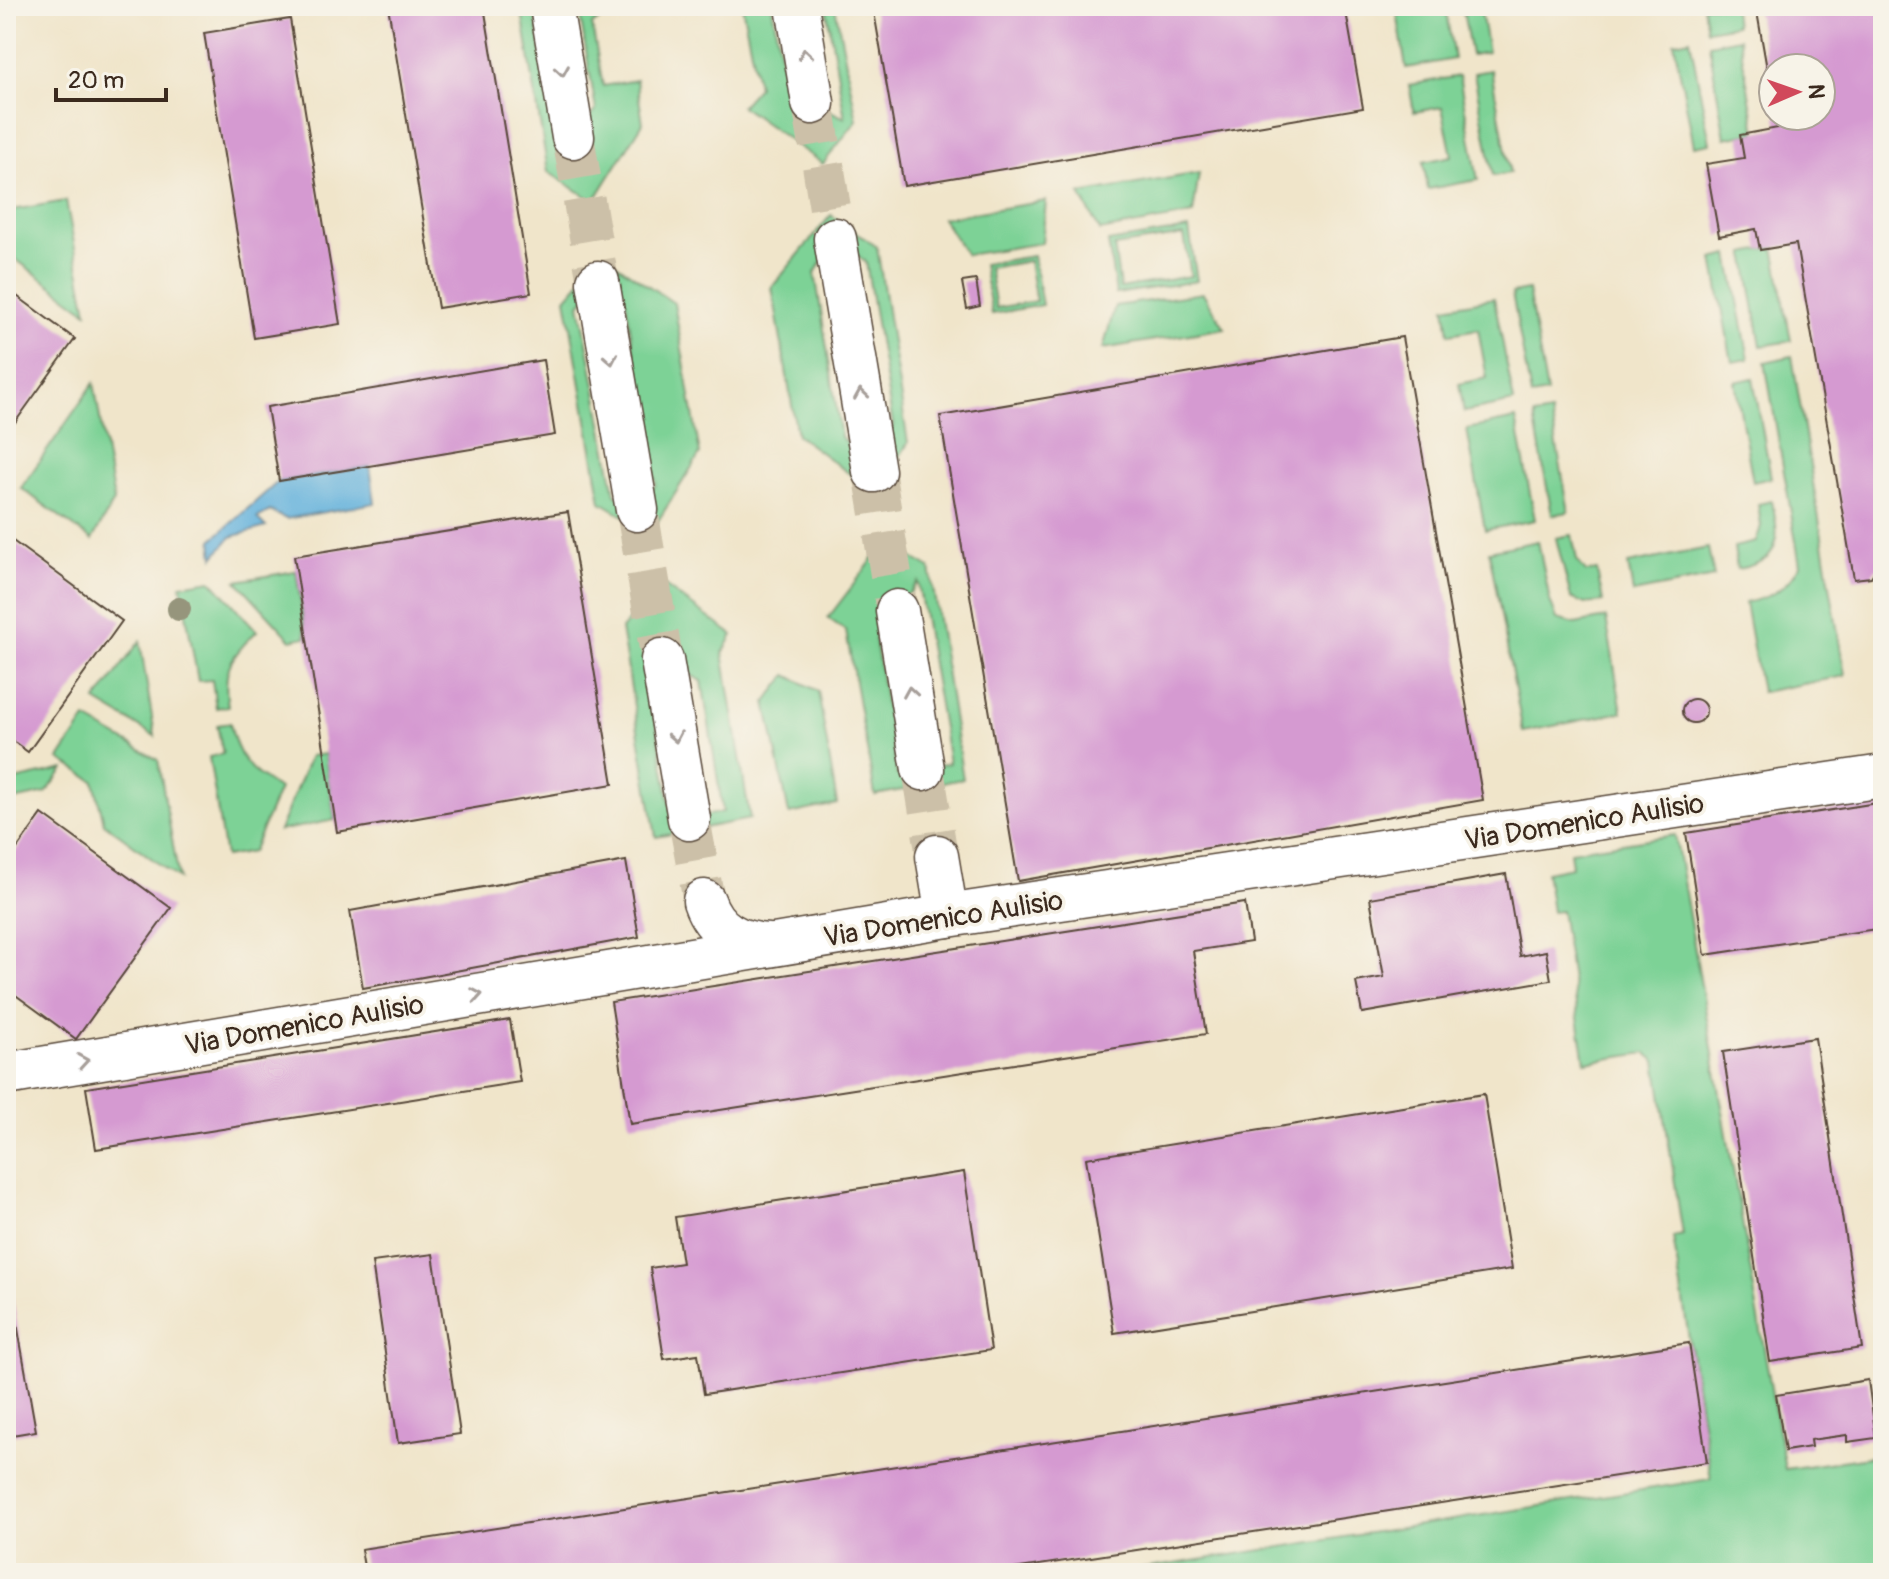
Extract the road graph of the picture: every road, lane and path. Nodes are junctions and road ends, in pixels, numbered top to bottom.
1 (551, 6) edge
2 (797, 6) edge
3 (813, 103) tunnel mouth
4 (573, 137) tunnel mouth
5 (835, 239) tunnel mouth
6 (598, 282) tunnel mouth
7 (874, 471) tunnel mouth
8 (637, 510) tunnel mouth
9 (897, 611) tunnel mouth
10 (662, 660) tunnel mouth
11 (923, 769) tunnel mouth
12 (1883, 776) edge
13 (689, 819) tunnel mouth
14 (937, 856) tunnel mouth
15 (704, 901) tunnel mouth
16 (947, 916) junction
17 (777, 945) junction
18 (6, 1074) edge

1 -> 4 main road
3 -> 2 main road
7 -> 5 main road
6 -> 8 main road
11 -> 9 main road
10 -> 13 main road
12 - 16 main road, Via Domenico Aulisio
14 - 16 main road
15 - 17 main road
16 - 17 main road, Via Domenico Aulisio
18 -> 17 main road, Via Domenico Aulisio

